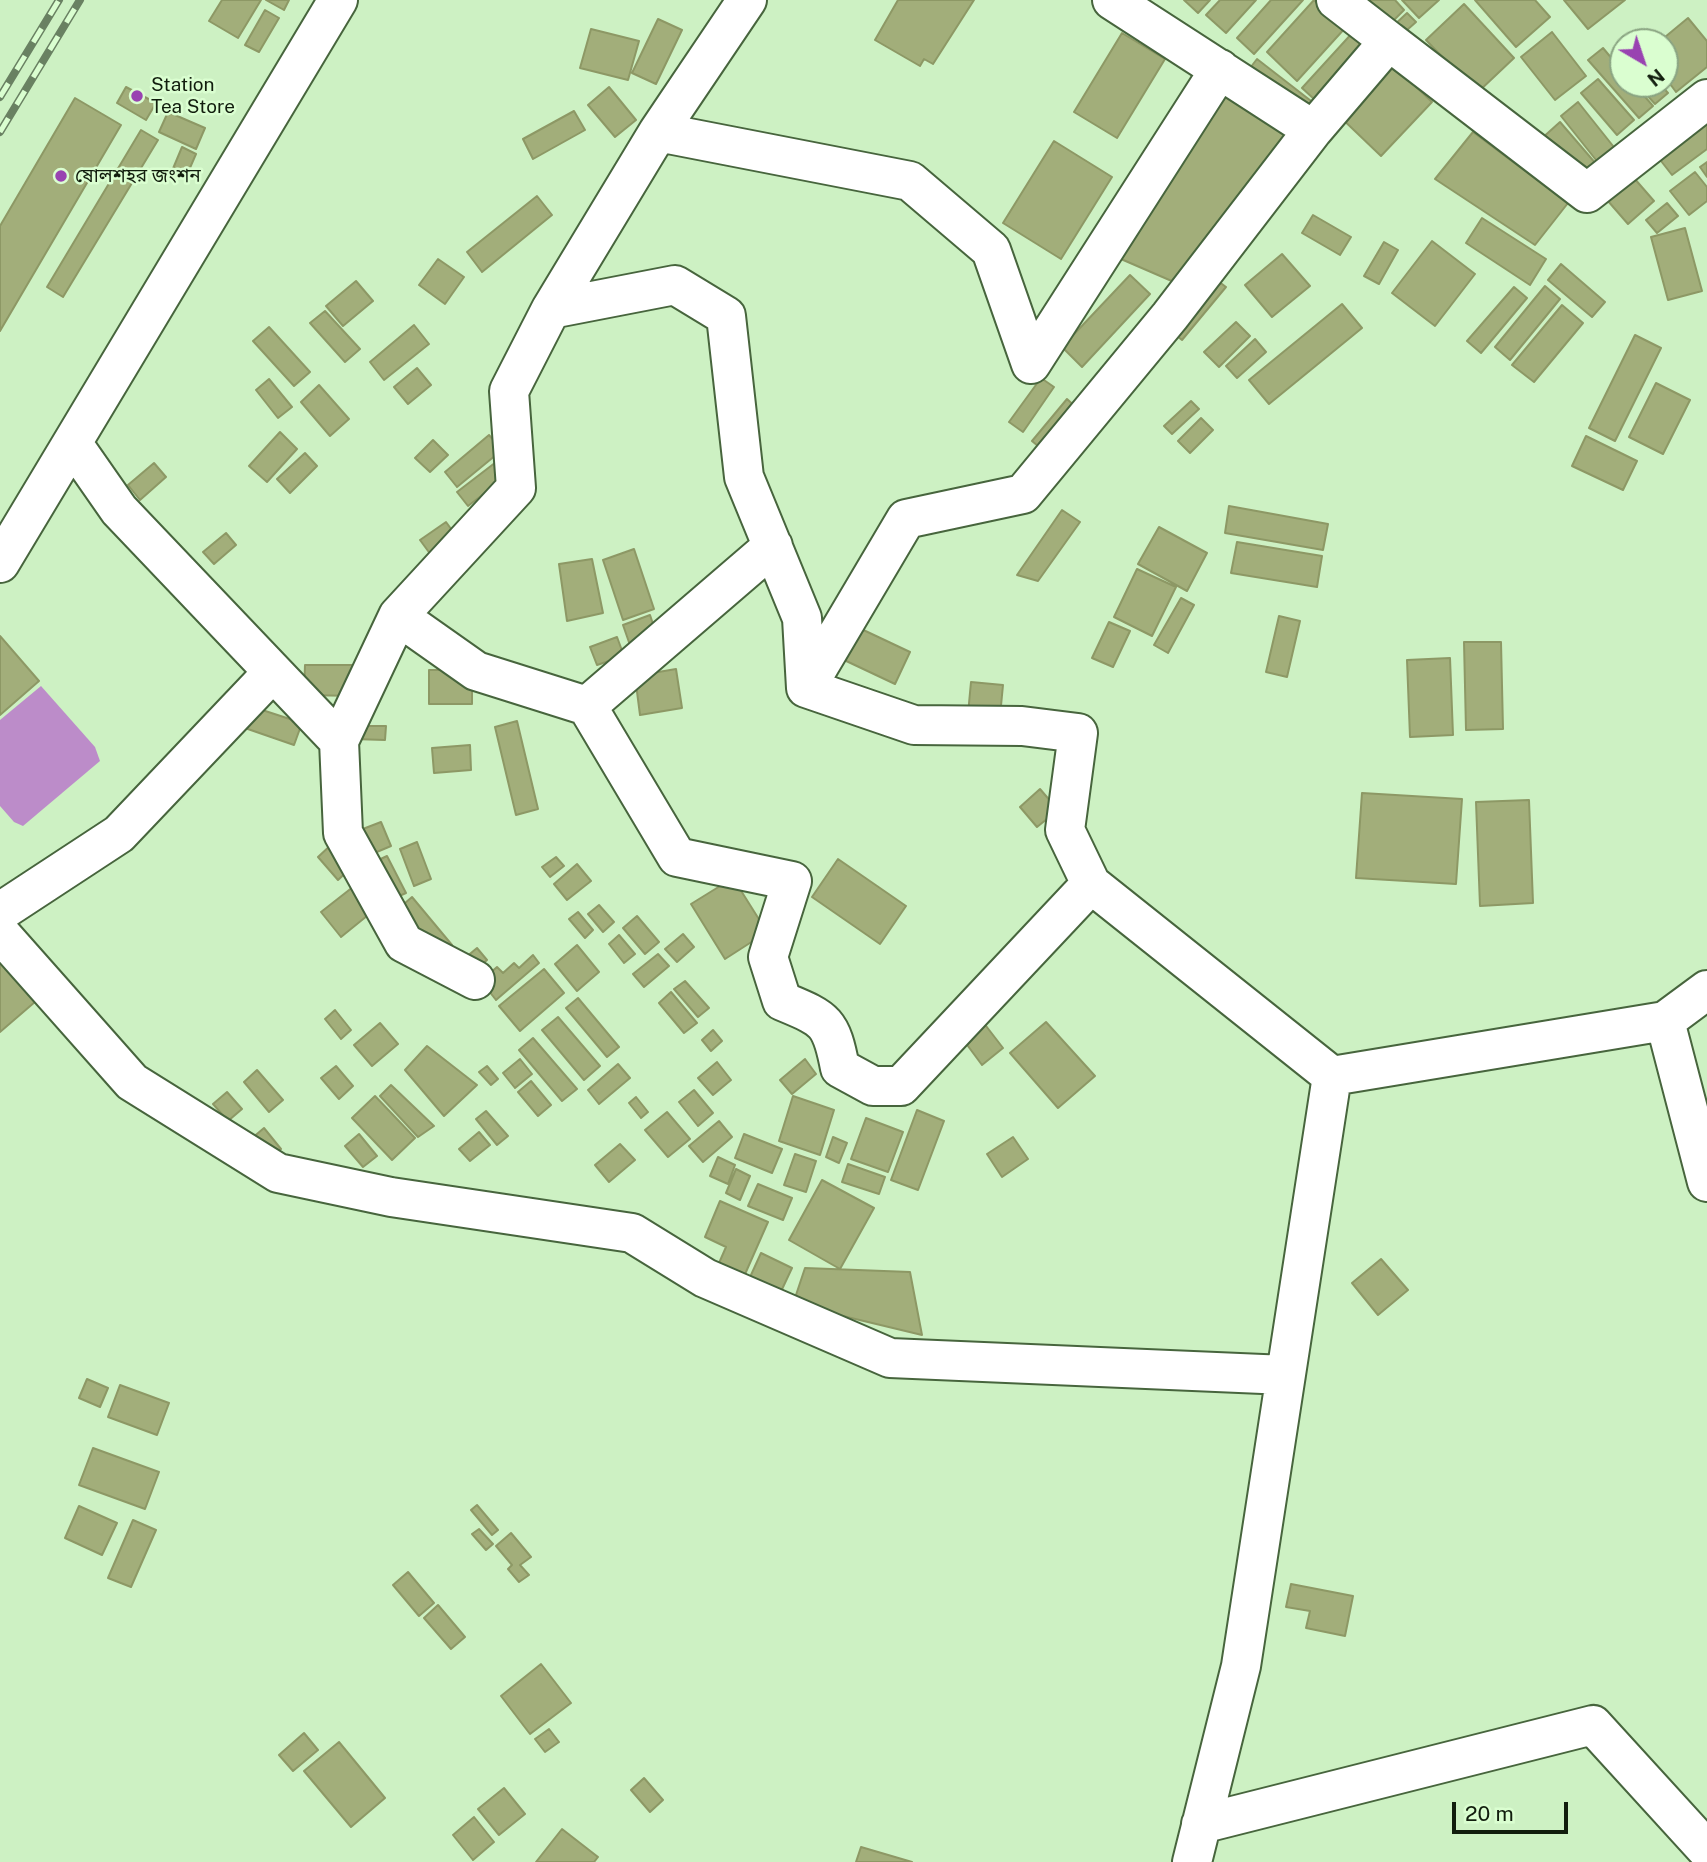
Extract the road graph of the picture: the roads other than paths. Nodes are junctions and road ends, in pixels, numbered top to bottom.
1 (338, 0) edge
2 (747, 0) edge
3 (1112, 0) edge
4 (1336, 0) edge
5 (1389, 41) junction
6 (1220, 69) junction
7 (1707, 99) edge
8 (1313, 130) junction
9 (658, 132) junction
10 (551, 309) junction
11 (73, 444) junction
12 (773, 546) junction
13 (0, 562) edge
14 (398, 616) junction
15 (273, 672) junction
16 (806, 688) junction
17 (587, 706) junction
18 (339, 741) junction
19 (1091, 884) junction
20 (0, 912) edge
21 (0, 933) edge
22 (475, 980) dead end
23 (1707, 990) edge
24 (1665, 1021) junction
25 (1332, 1076) junction
26 (1707, 1182) edge
27 (1286, 1375) junction
28 (1201, 1824) junction
29 (1707, 1850) edge
30 (1192, 1862) edge

1 - 11 street
2 - 9 street
3 - 6 street
4 - 5 street
5 - 7 street
5 - 8 street
6 - 8 street
6 - 9 street
8 - 16 street
9 - 10 street
10 - 12 street
10 - 14 street
11 - 13 street
11 - 15 street
12 - 16 street
12 - 17 street
14 - 17 street
14 - 18 street
15 - 18 street
15 - 20 street
16 - 19 street
17 - 19 street
18 - 22 street
19 - 25 street
21 - 27 street
23 - 24 street
24 - 25 street
24 - 26 street
25 - 27 street
27 - 28 street
28 - 29 street
28 - 30 street

